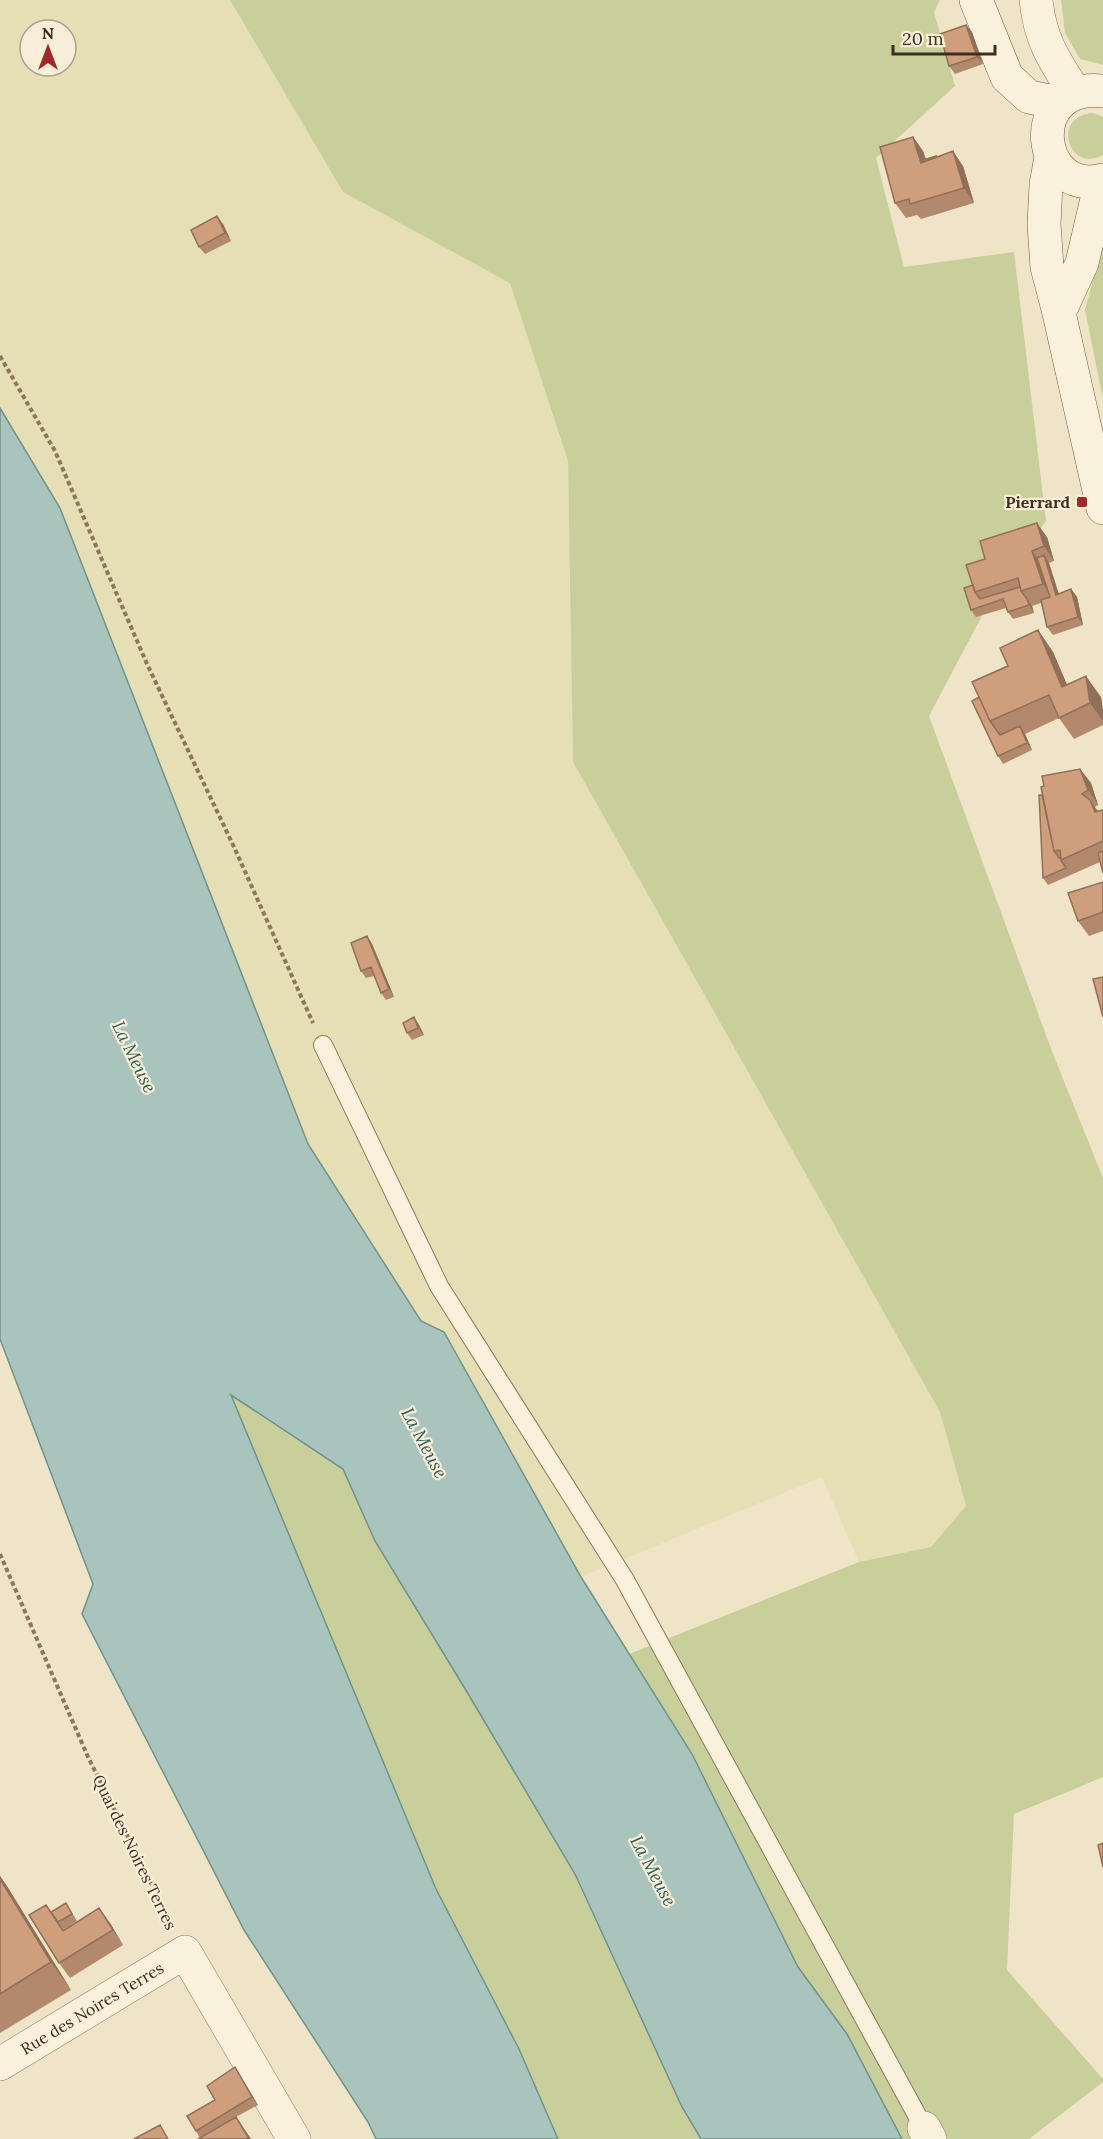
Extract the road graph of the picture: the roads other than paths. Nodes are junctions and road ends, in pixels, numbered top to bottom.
1 (976, 0) edge
2 (1036, 0) edge
3 (1079, 96) edge
4 (1051, 157) junction
5 (1103, 180) edge
6 (1103, 190) edge
7 (1059, 313) junction
8 (1103, 508) edge
9 (323, 1045) road end
10 (0, 2064) edge
11 (927, 2134) edge
12 (294, 2139) edge

1 - 3 street
2 - 3 street
3 - 4 street
4 - 5 street
4 - 7 street
6 - 7 street
7 - 8 street
9 - 11 lane
10 - 12 street, Rue des Noires Terres

